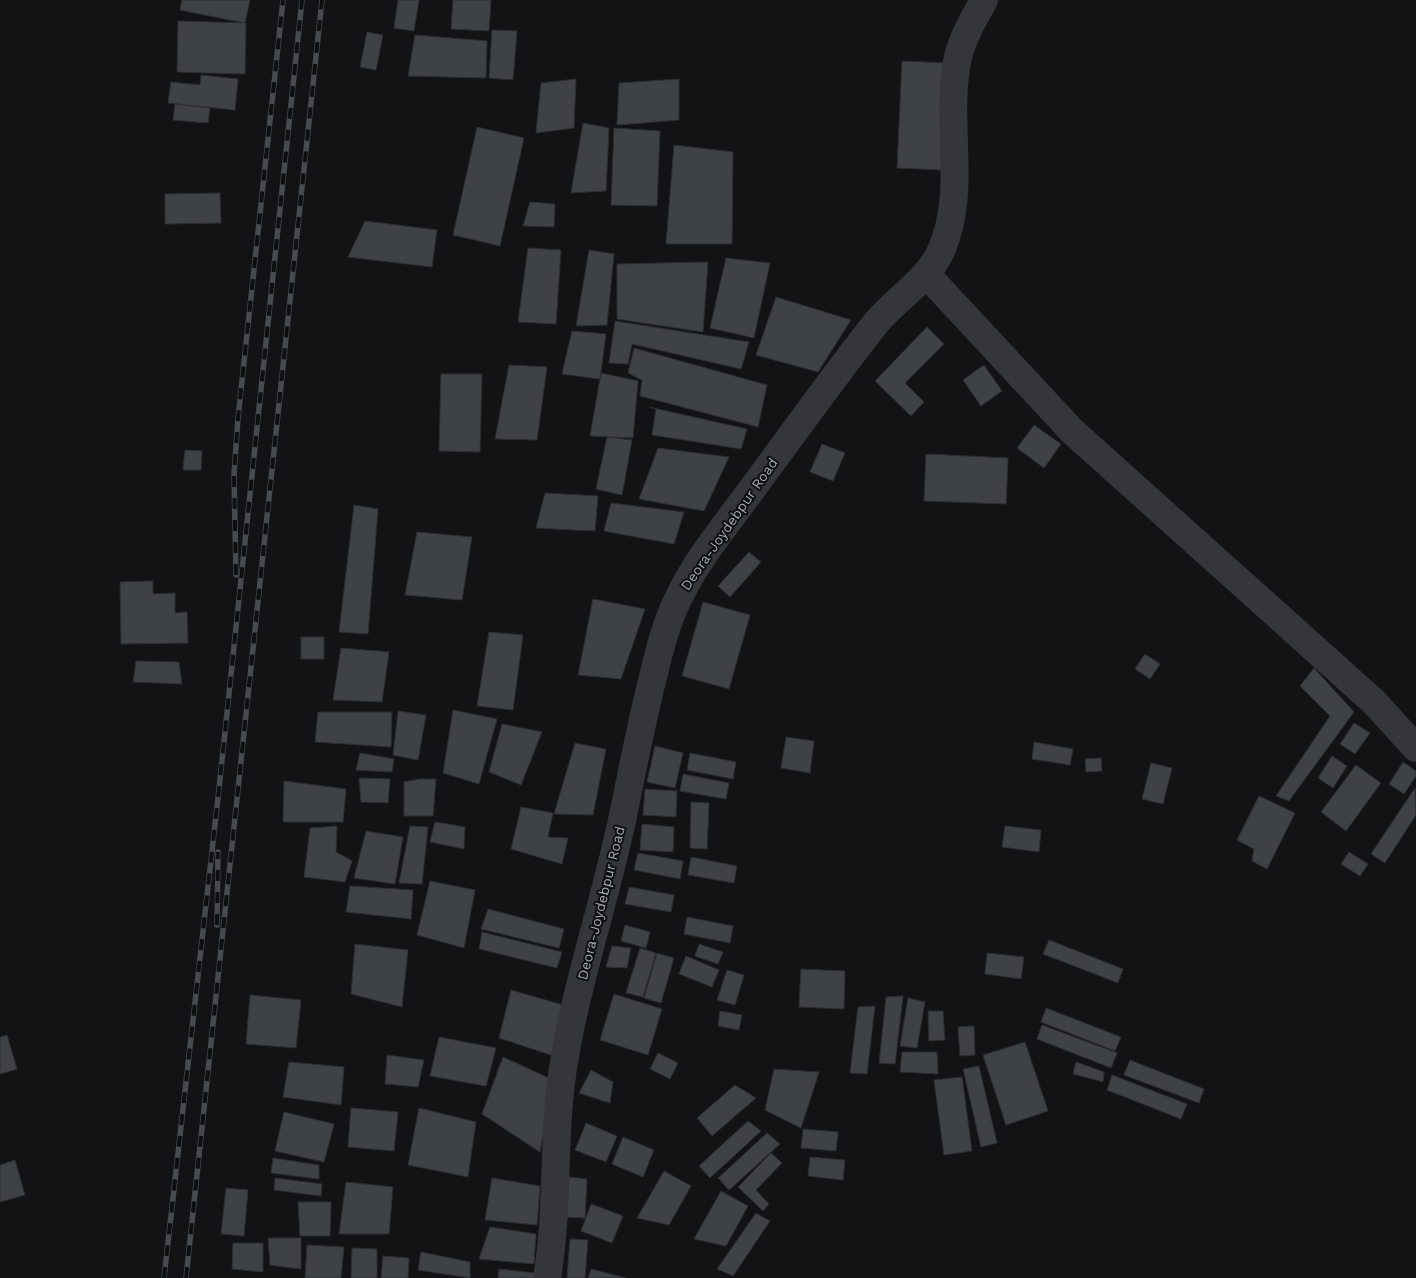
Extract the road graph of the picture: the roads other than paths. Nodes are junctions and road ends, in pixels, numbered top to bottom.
1 (984, 0) edge
2 (926, 274) junction
3 (1416, 748) edge
4 (547, 1278) edge

1 - 2 street, Deora-Joydebpur Road
2 - 3 street
2 - 4 street, Deora-Joydebpur Road

